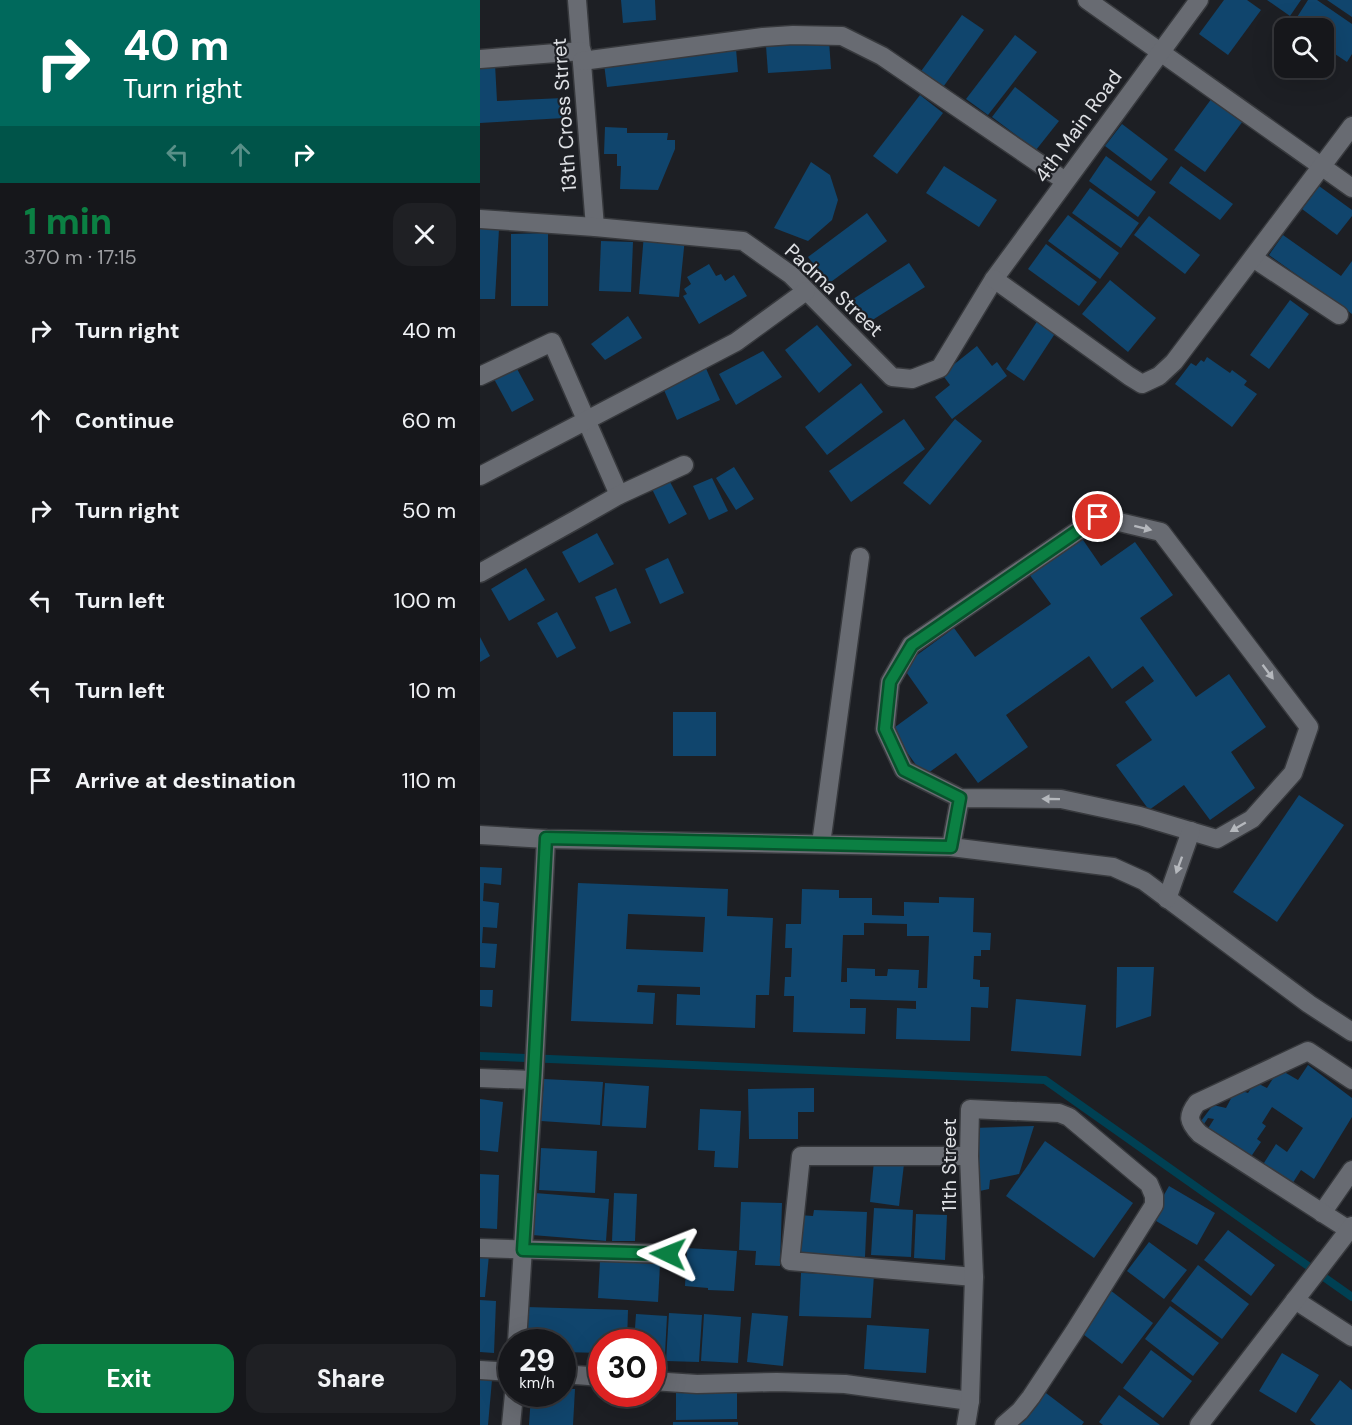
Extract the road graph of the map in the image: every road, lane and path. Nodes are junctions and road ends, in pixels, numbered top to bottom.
1 (577, 0) edge
2 (1086, 0) edge
3 (1199, 0) edge
4 (1160, 52) junction
5 (582, 56) junction
6 (480, 59) edge
7 (1352, 126) edge
8 (1322, 167) junction
9 (1065, 182) junction
10 (1352, 188) edge
11 (480, 219) edge
12 (595, 227) junction
13 (1253, 258) junction
14 (993, 279) junction
15 (806, 291) junction
16 (1339, 315) dead end
17 (480, 376) edge
18 (586, 420) junction
19 (684, 465) dead end
20 (480, 476) edge
21 (619, 495) junction
22 (860, 558) dead end
23 (480, 573) edge
24 (960, 798) junction
25 (1191, 831) junction
26 (480, 835) edge
27 (546, 838) junction
28 (821, 844) junction
29 (951, 847) junction
30 (1167, 899) junction
31 (1352, 1032) edge
32 (480, 1078) edge
33 (534, 1078) junction
34 (1352, 1080) edge
35 (969, 1156) junction
36 (1352, 1170) edge
37 (1342, 1229) edge
38 (480, 1248) edge
39 (523, 1250) junction
40 (668, 1254) dead end
41 (974, 1277) junction
42 (1295, 1300) junction
43 (518, 1329) edge
44 (1352, 1337) edge
45 (480, 1370) edge
46 (498, 1371) edge
47 (666, 1382) edge
48 (970, 1401) junction
49 (513, 1407) edge
50 (511, 1425) edge
51 (966, 1425) edge
52 (1004, 1425) edge
53 (1199, 1425) edge

1 - 5 street, 13th Cross Strret
2 - 4 street
3 - 4 street, 4th Main Road
4 - 8 street
4 - 9 street, 4th Main Road
5 - 6 street
5 - 9 street
5 - 12 street, 13th Cross Strret
7 - 8 street
8 - 10 street
8 - 13 street
9 - 14 street, 4th Main Road
11 - 12 street, Padma Street
12 - 15 street, Padma Street
13 - 14 street
13 - 16 street
14 - 15 street, Padma Street
15 - 18 street
17 - 18 street
18 - 20 street
18 - 21 street
19 - 21 street
21 - 23 street
22 - 28 street
25 -> 24 street
24 -> 25 street
24 - 29 street
25 -> 30 street
26 - 27 street
27 - 28 street
27 - 33 street
28 - 29 street
29 - 30 street
30 - 31 street
32 - 33 street
33 - 39 street
34 - 37 street
35 - 41 street, 11th Street
35 - 41 street
35 - 52 street, 11th Street
36 - 37 street
37 - 42 street
38 - 39 street
39 - 40 street
39 - 43 street
41 - 48 street, 11th Street
42 - 44 street
42 - 53 street
45 - 46 street
47 - 48 street
48 - 51 street, 11th Street
49 - 50 street

